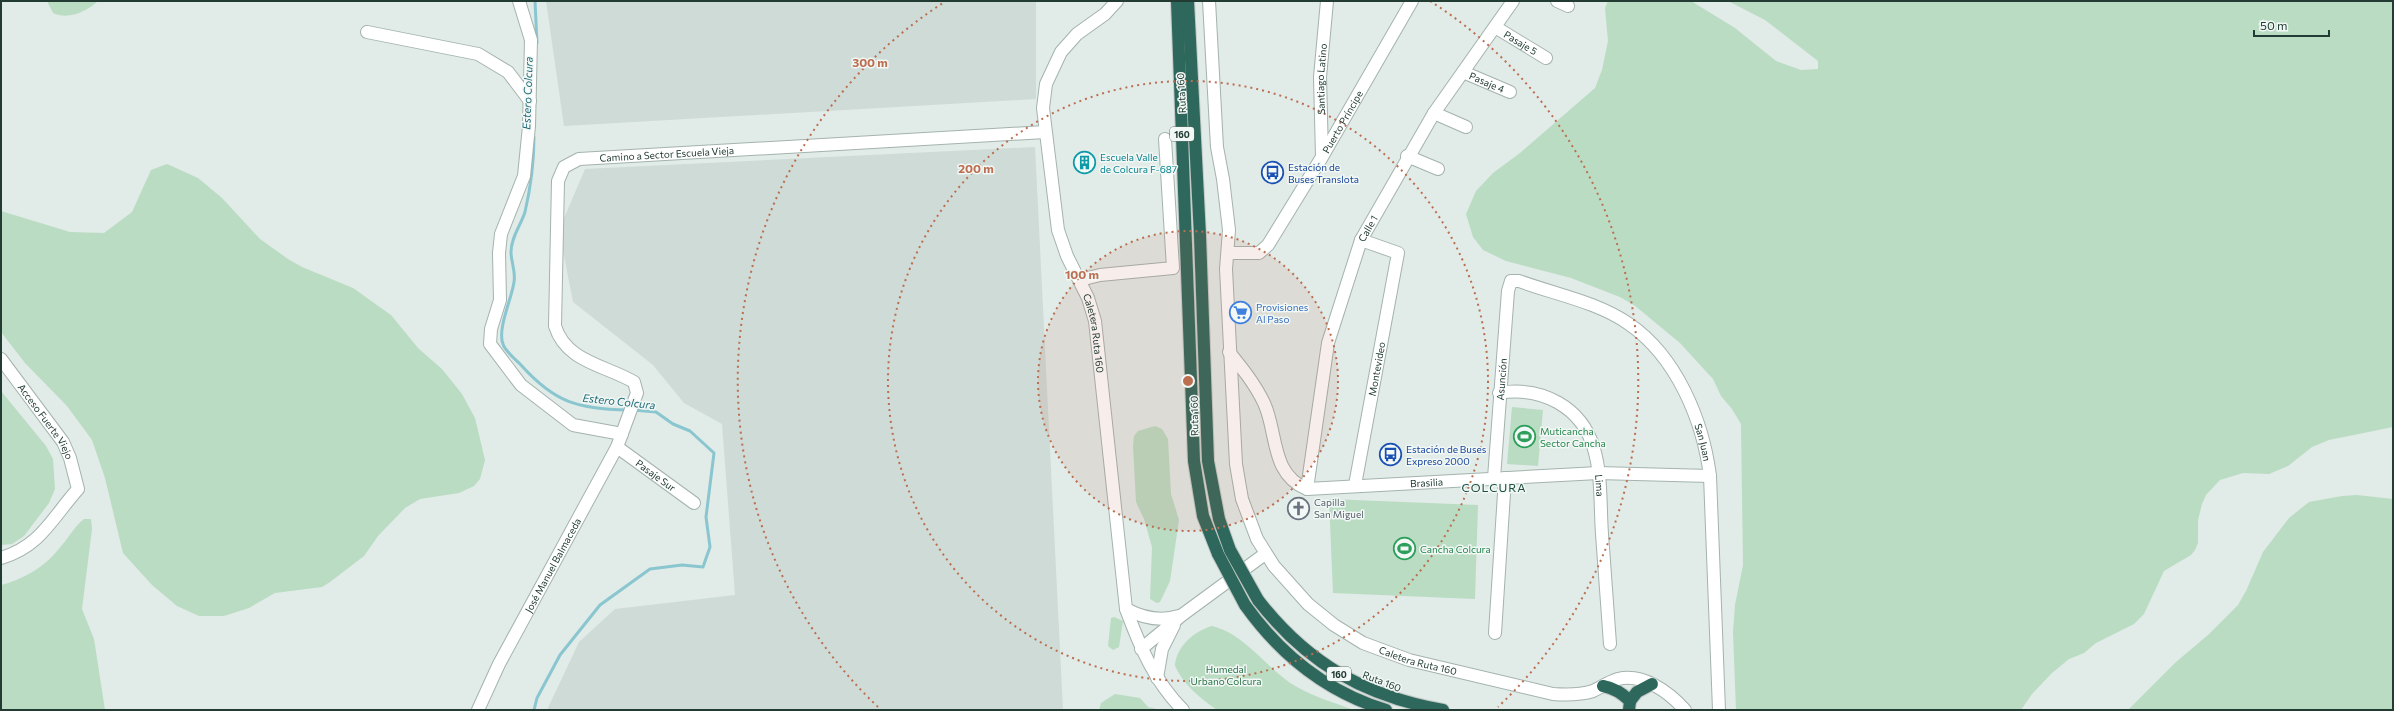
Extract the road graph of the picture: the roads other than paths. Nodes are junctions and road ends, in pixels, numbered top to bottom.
1 (519, 1) edge
2 (1118, 1) edge
3 (1177, 1) edge
4 (1188, 1) edge
5 (1209, 1) edge
6 (1327, 1) edge
7 (1412, 1) edge
8 (1512, 1) edge
9 (1495, 27) junction
10 (366, 32) dead end
11 (1546, 58) dead end
12 (1463, 72) junction
13 (1510, 92) dead end
14 (530, 101) junction
15 (1434, 114) junction
16 (1466, 127) dead end
17 (1045, 132) junction
18 (1166, 139) dead end
19 (1408, 156) junction
20 (1322, 157) junction
21 (1438, 169) dead end
22 (1361, 240) junction
23 (1229, 253) junction
24 (1080, 280) junction
25 (1512, 282) joint
26 (1229, 352) junction
27 (1, 359) edge
28 (636, 393) joint
29 (1499, 393) junction
30 (622, 434) junction
31 (617, 447) junction
32 (1598, 473) junction
33 (1710, 476) junction
34 (1500, 478) junction
35 (1355, 485) junction
36 (1306, 489) junction
37 (694, 503) dead end
38 (1265, 554) junction
39 (1, 558) edge
40 (1126, 609) junction
41 (1182, 615) junction
42 (1494, 633) dead end
43 (1610, 644) dead end
44 (1141, 649) junction
45 (1157, 678) junction
46 (1652, 684) junction
47 (1603, 686) junction
48 (1630, 706) edge
49 (478, 710) edge
50 (1184, 710) edge
51 (1386, 710) edge
52 (1443, 710) edge
53 (1685, 710) edge
54 (1719, 710) edge

1 - 14 street
2 - 17 street, Caletera Ruta 160
3 - 51 highway, Ruta 160 / 160, bridge
4 - 52 highway, Ruta 160 / 160, bridge
5 - 23 street, Caletera Ruta 160
6 - 20 street, Santiago Latino
7 - 20 street, Puerto Príncipe
8 - 9 street, Calle 1
9 - 11 street, Pasaje 5
9 - 12 street, Calle 1
10 - 14 street
12 - 13 street, Pasaje 4
12 - 15 street, Calle 1
14 - 30 street
15 - 16 street
15 - 19 street, Calle 1
17 - 24 street, Caletera Ruta 160
17 - 28 street, Camino a Sector Escuela Vieja
18 - 24 street
19 - 21 street
19 - 22 street, Calle 1
20 - 23 street, Puerto Príncipe
22 - 35 street, Montevideo
22 - 36 street, Calle 1
23 - 26 street, Caletera Ruta 160
24 - 40 street, Caletera Ruta 160
25 - 29 street, Asunción
25 - 33 street, San Juan
26 - 36 street
26 - 38 street, Caletera Ruta 160
27 - 39 street, Acceso Fuerte Viejo
28 - 30 street, José Manuel Balmaceda
29 - 32 street, Lima
29 - 34 street, Asunción
30 - 31 street, José Manuel Balmaceda
31 - 37 street, Pasaje Sur
31 - 49 street, José Manuel Balmaceda
32 - 33 street, Brasilia
32 - 34 street, Brasilia
32 - 43 street, Lima
33 - 54 street, San Juan
34 - 35 street, Brasilia
34 - 42 street, Asunción
35 - 36 street, Brasilia
38 - 41 street
38 - 47 street, Caletera Ruta 160
40 - 41 street
40 - 44 street, Caletera Ruta 160
41 - 44 street
41 - 45 street
44 - 45 street, Caletera Ruta 160
45 - 50 street, Caletera Ruta 160
46 - 47 street, Caletera Ruta 160
46 - 48 highway
46 - 53 street
47 - 48 highway

